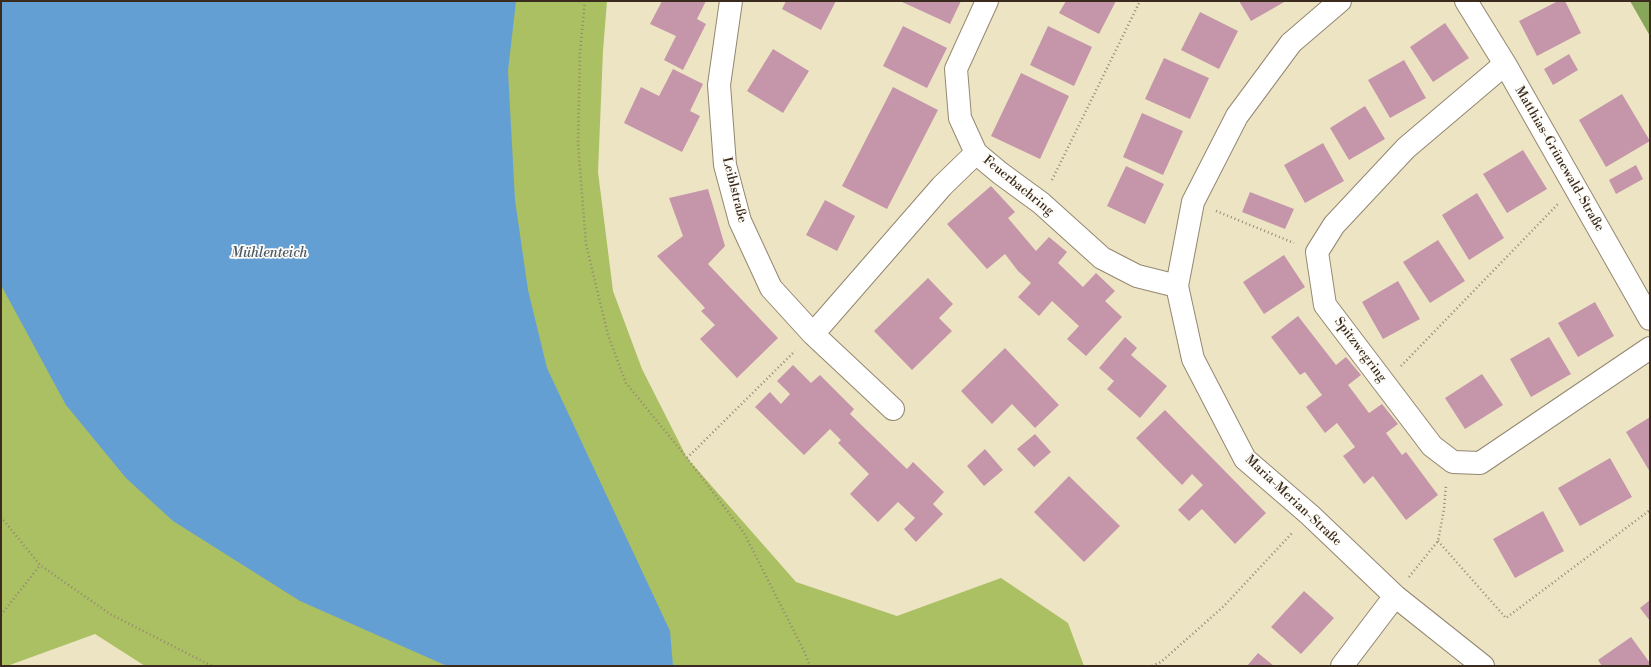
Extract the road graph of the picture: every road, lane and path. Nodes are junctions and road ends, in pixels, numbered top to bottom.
1 (585, 1) edge
2 (731, 1) edge
3 (987, 1) edge
4 (1140, 1) edge
5 (1340, 1) edge
6 (1466, 1) edge
7 (1505, 64) junction
8 (976, 153) junction
9 (1575, 186) junction
10 (1193, 202) junction
11 (1041, 203) junction
12 (1317, 252) junction
13 (1177, 286) junction
14 (1650, 319) edge
15 (813, 334) junction
16 (1650, 348) edge
17 (1385, 382) junction
18 (893, 409) dead end
19 (687, 458) junction
20 (1453, 462) junction
21 (1650, 510) edge
22 (1310, 514) junction
23 (1, 517) edge
24 (1438, 541) junction
25 (40, 565) junction
26 (1395, 596) junction
27 (1, 615) edge
28 (212, 666) edge
29 (810, 666) edge
30 (1152, 666) edge
31 (1342, 666) edge
32 (1483, 666) edge

1 - 19 path
2 - 15 street, Leiblstraße
3 - 8 street, Feuerbachring
4 - 11 path
5 - 10 street, Maria-Merian-Straße
6 - 7 street, Matthias-Grünewald-Straße
7 - 9 street, Matthias-Grünewald-Straße
7 - 12 street
8 - 11 street, Feuerbachring
8 - 15 street
9 - 14 street, Matthias-Grünewald-Straße
9 - 17 path
10 - 12 path
10 - 13 street, Maria-Merian-Straße
11 - 13 street, Feuerbachring
12 - 17 street, Spitzwegring
13 - 22 street, Maria-Merian-Straße
15 - 18 street, Leiblstraße
15 - 19 path
16 - 20 street
17 - 20 street, Spitzwegring
19 - 29 path
20 - 24 path
21 - 24 path
22 - 26 street, Maria-Merian-Straße
22 - 30 path
23 - 25 path
24 - 26 path
25 - 27 path
25 - 28 path
26 - 31 street
26 - 32 street, Maria-Merian-Straße

